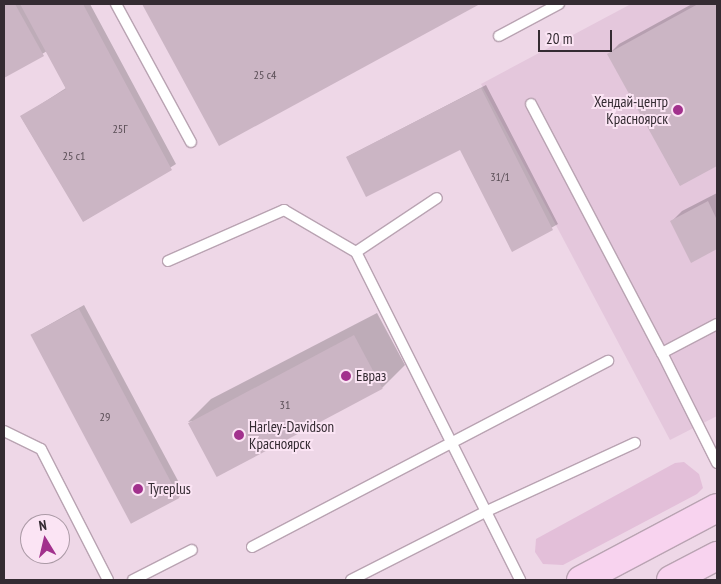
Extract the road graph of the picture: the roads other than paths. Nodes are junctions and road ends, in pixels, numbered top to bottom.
1 (116, 4) edge
2 (559, 4) edge
3 (499, 36) dead end
4 (532, 104) dead end
5 (191, 142) dead end
6 (437, 198) dead end
7 (356, 252) junction
8 (168, 261) dead end
9 (717, 324) edge
10 (662, 353) junction
11 (608, 361) dead end
12 (4, 431) edge
13 (453, 443) junction
14 (635, 443) dead end
15 (717, 463) edge
16 (717, 508) edge
17 (487, 511) junction
18 (252, 546) dead end
19 (192, 550) dead end
20 (717, 556) edge
21 (108, 580) edge
22 (133, 580) edge
23 (351, 580) edge
24 (520, 580) edge
25 (581, 580) edge
26 (672, 580) edge

1 - 5 lane
2 - 3 lane
4 - 10 lane
6 - 7 lane
7 - 8 lane
7 - 13 lane
9 - 10 lane
10 - 15 lane
11 - 13 lane
12 - 21 lane
13 - 17 lane
13 - 18 lane
14 - 17 lane
16 - 25 main road
17 - 23 lane
17 - 24 lane
19 - 22 lane
20 - 26 main road

